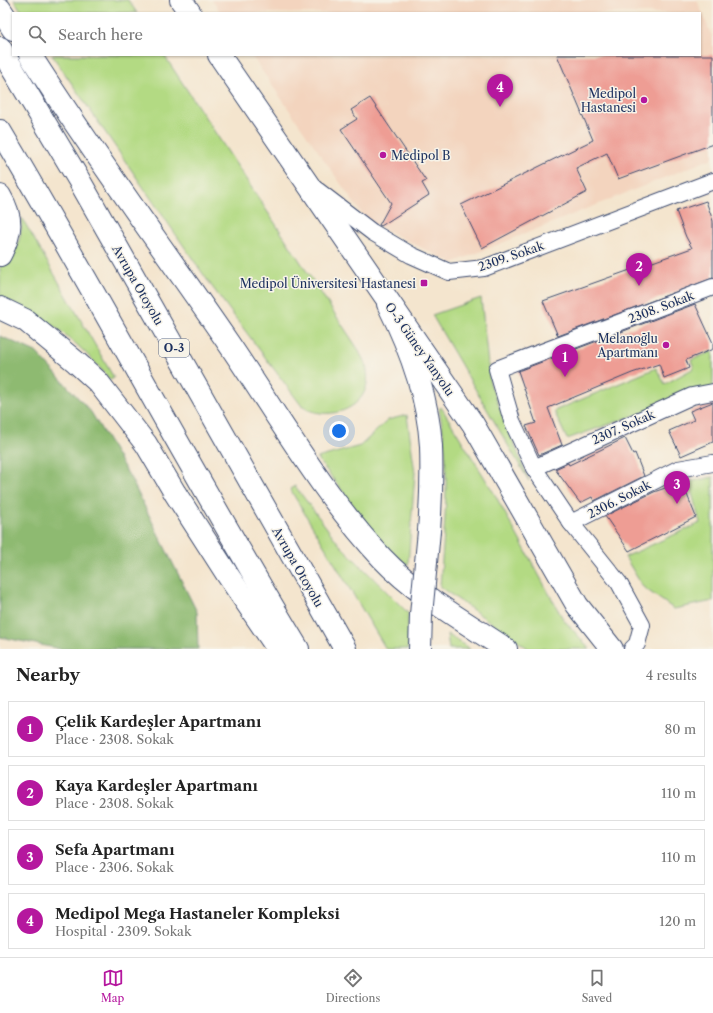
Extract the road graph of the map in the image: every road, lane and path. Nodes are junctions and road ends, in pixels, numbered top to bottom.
1 (181, 0) edge
2 (0, 9) edge
3 (189, 12) edge
4 (12, 27) edge
5 (0, 48) edge
6 (31, 56) edge
7 (219, 56) edge
8 (0, 131) edge
9 (302, 179) junction
10 (712, 184) edge
11 (0, 196) edge
12 (0, 254) edge
13 (713, 288) edge
14 (388, 304) junction
15 (0, 308) edge
16 (713, 392) edge
17 (713, 462) edge
18 (534, 468) junction
19 (571, 523) junction
20 (278, 649) edge
21 (298, 649) edge
22 (345, 649) edge
23 (420, 649) edge
24 (506, 649) edge
25 (612, 649) edge
26 (632, 649) edge

1 - 3 main road
2 - 4 main road
5 - 22 main road, Avrupa Otoyolu / O-3
6 - 24 main road
7 - 9 main road, O-3 Güney Yanyolu
8 - 21 main road
9 - 10 street, 2309. Sokak
9 - 14 main road, O-3 Güney Yanyolu
11 - 12 main road
13 - 18 street, 2308. Sokak
14 - 23 main road, bridge
14 - 25 main road, O-3 Güney Yanyolu
15 - 20 main road
16 - 18 street, 2307. Sokak
17 - 19 street, 2306. Sokak
18 - 19 street
19 - 26 street

